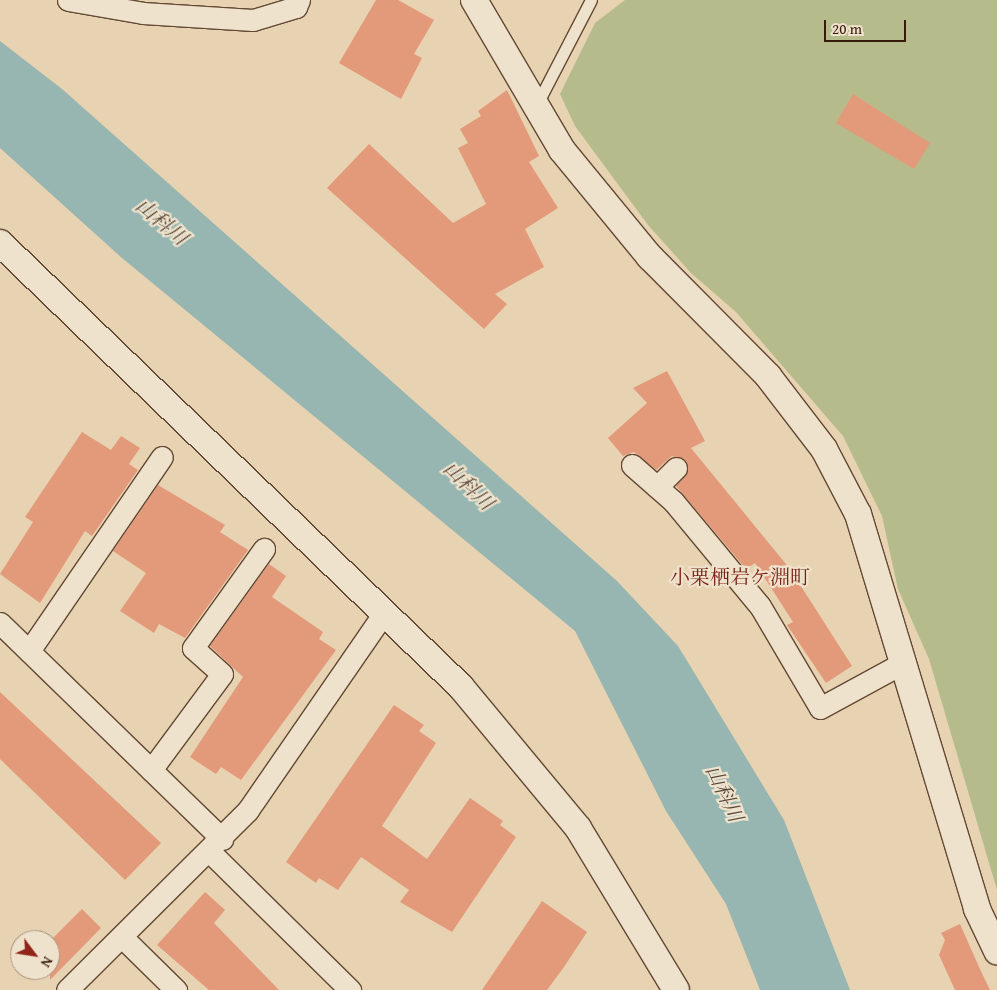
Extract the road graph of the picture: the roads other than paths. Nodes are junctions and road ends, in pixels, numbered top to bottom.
1 (68, 0) edge
2 (299, 0) edge
3 (474, 0) edge
4 (591, 0) edge
5 (536, 106) junction
6 (0, 243) edge
7 (162, 457) dead end
8 (632, 465) dead end
9 (676, 468) dead end
10 (657, 487) junction
11 (264, 550) dead end
12 (384, 613) junction
13 (0, 623) edge
14 (29, 651) junction
15 (901, 664) junction
16 (151, 770) junction
17 (216, 845) junction
18 (122, 937) junction
19 (997, 951) edge
20 (67, 990) edge
21 (176, 990) edge
22 (350, 990) edge
23 (676, 990) edge

1 - 2 street
3 - 5 street
4 - 5 lane
5 - 15 street
6 - 12 street
7 - 14 street
8 - 10 street
9 - 10 street
10 - 15 street
11 - 16 street
12 - 17 street
12 - 23 street
13 - 14 street
14 - 16 street
15 - 19 street
16 - 17 street
17 - 18 street
17 - 22 street
18 - 20 street
18 - 21 street

